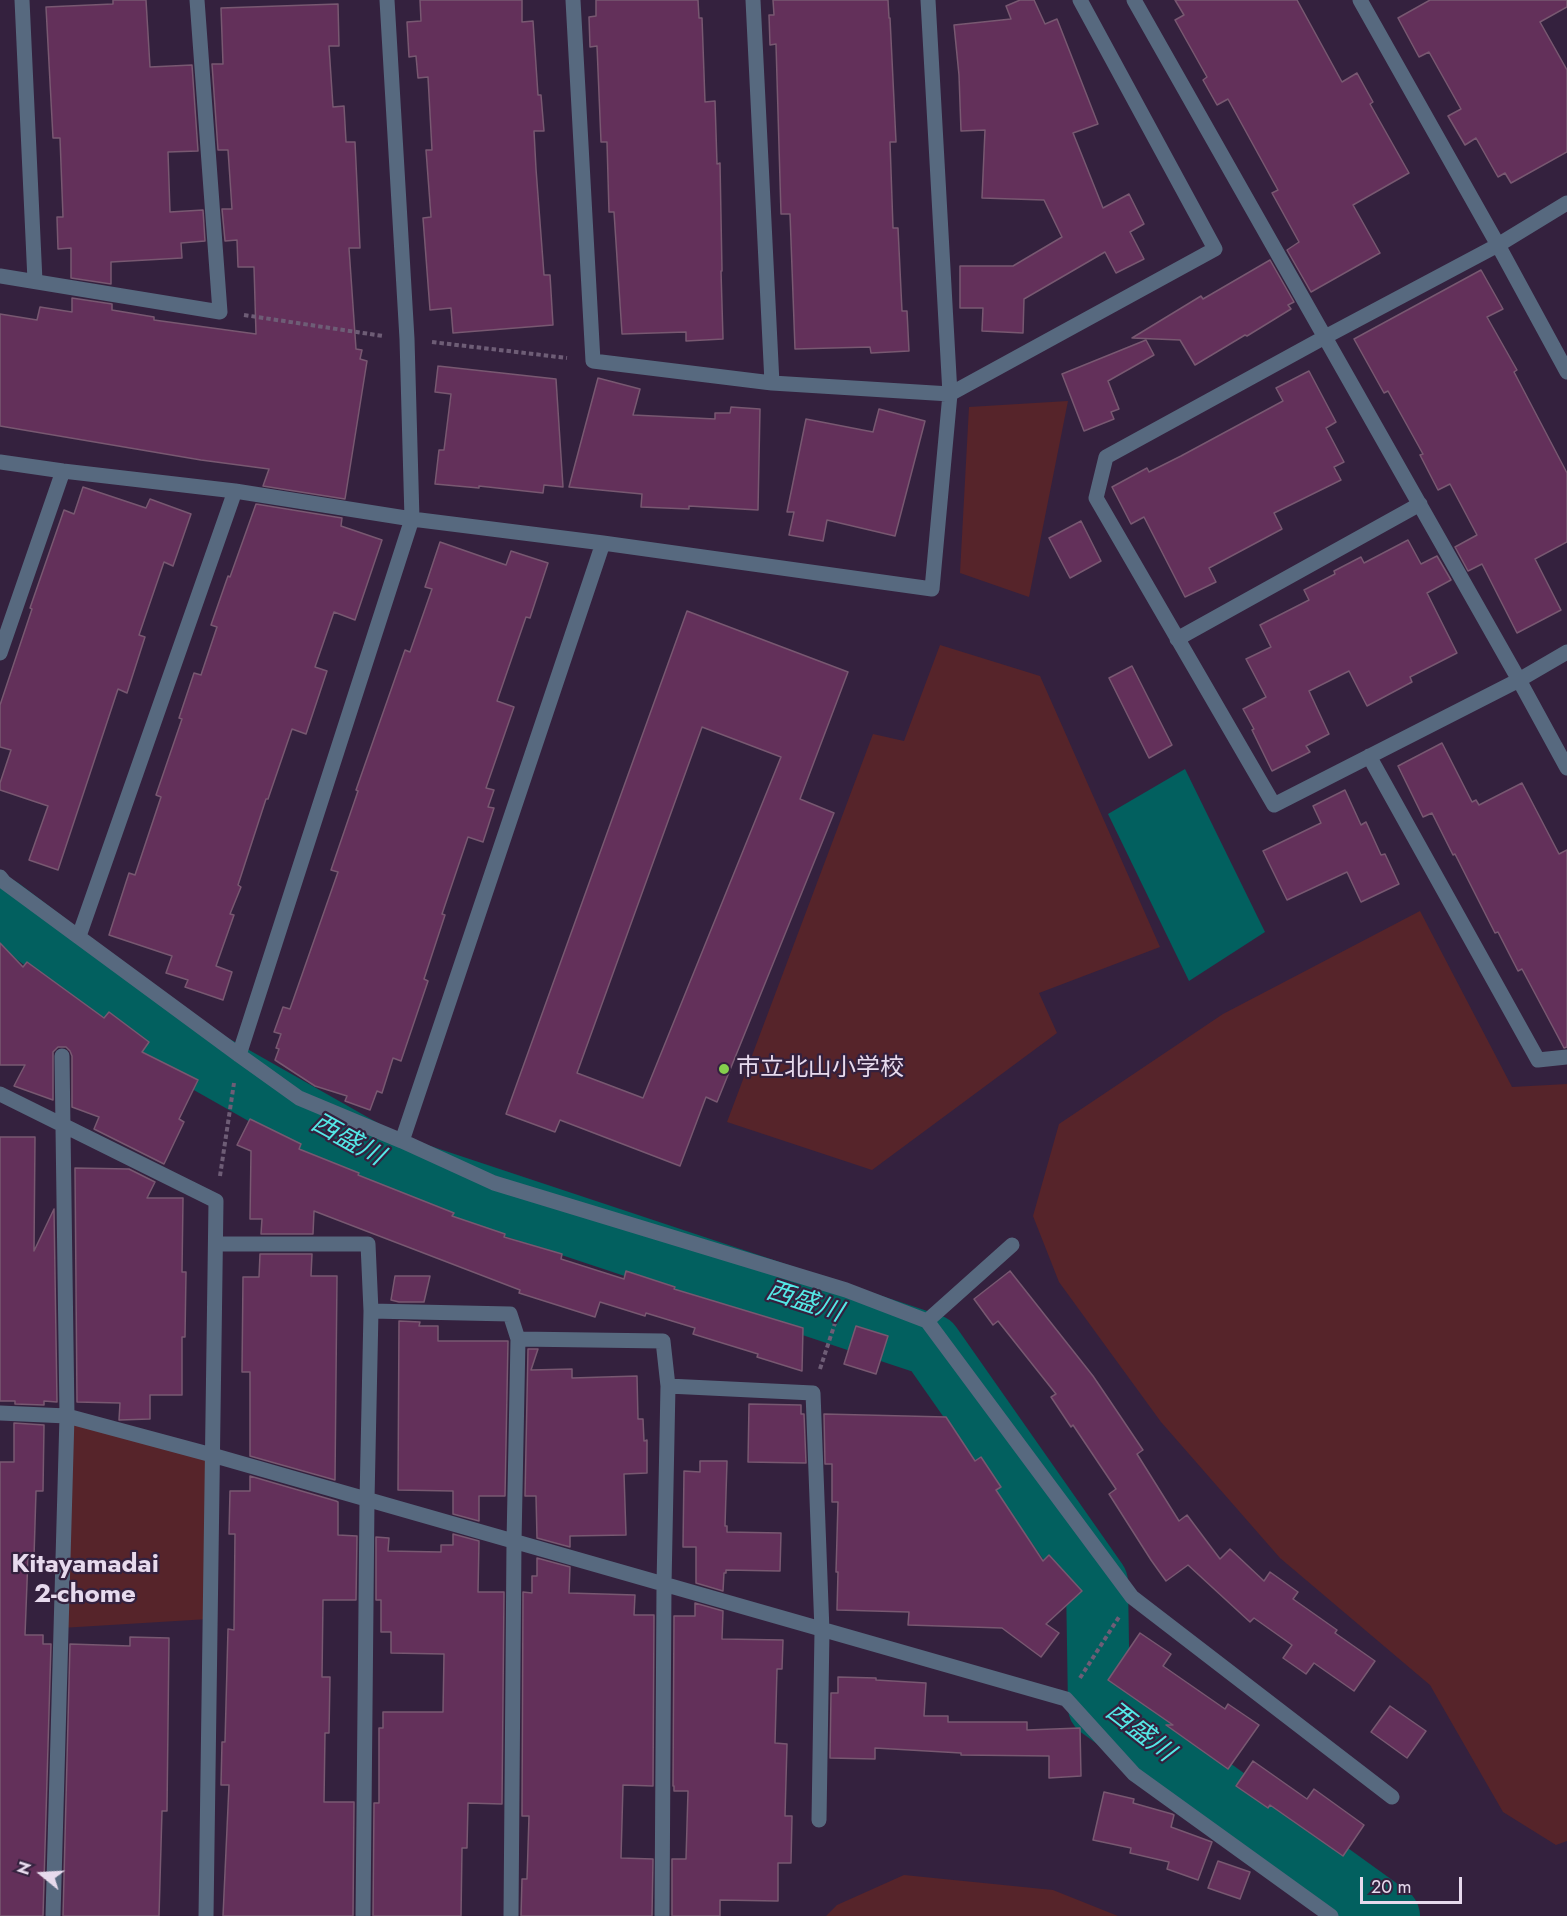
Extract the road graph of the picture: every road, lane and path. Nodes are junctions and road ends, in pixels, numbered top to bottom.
1 (22, 0) edge
2 (197, 0) edge
3 (387, 0) edge
4 (573, 0) edge
5 (753, 0) edge
6 (928, 0) edge
7 (1080, 0) edge
8 (1134, 0) edge
9 (1360, 0) edge
10 (1567, 203) edge
11 (1498, 245) junction
12 (0, 276) edge
13 (35, 281) junction
14 (1325, 337) junction
15 (1567, 372) edge
16 (772, 383) junction
17 (950, 393) junction
18 (0, 462) edge
19 (63, 471) junction
20 (235, 490) junction
21 (1420, 504) junction
22 (412, 519) junction
23 (603, 543) junction
24 (1177, 639) junction
25 (1567, 652) edge
26 (0, 653) edge
27 (1520, 680) junction
28 (1369, 756) junction
29 (1567, 768) edge
30 (0, 878) edge
31 (79, 936) junction
32 (239, 1055) junction
33 (62, 1056) dead end
34 (1567, 1057) edge
35 (0, 1094) edge
36 (64, 1125) junction
37 (402, 1141) junction
38 (216, 1201) junction
39 (216, 1244) junction
40 (1012, 1245) dead end
41 (846, 1290) junction
42 (371, 1311) junction
43 (927, 1321) junction
44 (518, 1339) junction
45 (668, 1386) junction
46 (813, 1393) junction
47 (0, 1413) edge
48 (67, 1416) junction
49 (212, 1455) junction
50 (367, 1500) junction
51 (514, 1542) junction
52 (664, 1585) junction
53 (1132, 1597) junction
54 (822, 1631) junction
55 (1066, 1699) junction
56 (1392, 1797) dead end
57 (819, 1820) dead end
58 (52, 1916) edge
59 (206, 1916) edge
60 (363, 1916) edge
61 (511, 1916) edge
62 (662, 1916) edge
63 (1331, 1916) edge

1 - 13 street
2 - 13 street
3 - 22 street
4 - 16 street
5 - 16 street
6 - 17 street
7 - 17 street
8 - 14 street
9 - 11 street
10 - 11 street
11 - 14 street
11 - 15 street
12 - 13 street
14 - 21 street
14 - 24 street
16 - 17 street
17 - 23 street
18 - 19 street
19 - 20 street
19 - 26 street
20 - 22 street
20 - 31 street
21 - 24 street
21 - 27 street
22 - 23 street
22 - 32 street
23 - 37 street
24 - 28 street
25 - 27 street
27 - 28 street
27 - 29 street
28 - 34 street
30 - 31 street
31 - 32 street
32 - 37 street
32 - 38 path
33 - 36 street
35 - 36 street
36 - 38 street
36 - 48 street
37 - 41 street
38 - 39 street
39 - 42 street
39 - 49 street
40 - 43 street
41 - 43 street
41 - 46 path
42 - 44 street
42 - 50 street
43 - 53 street
44 - 45 street
44 - 51 street
45 - 46 street
45 - 52 street
46 - 54 street
47 - 48 street
48 - 49 street
48 - 58 street
49 - 50 street
49 - 59 street
50 - 51 street
50 - 60 street
51 - 52 street
51 - 61 street
52 - 54 street
52 - 62 street
53 - 55 path
53 - 56 street
54 - 55 street
54 - 57 street
55 - 63 street

